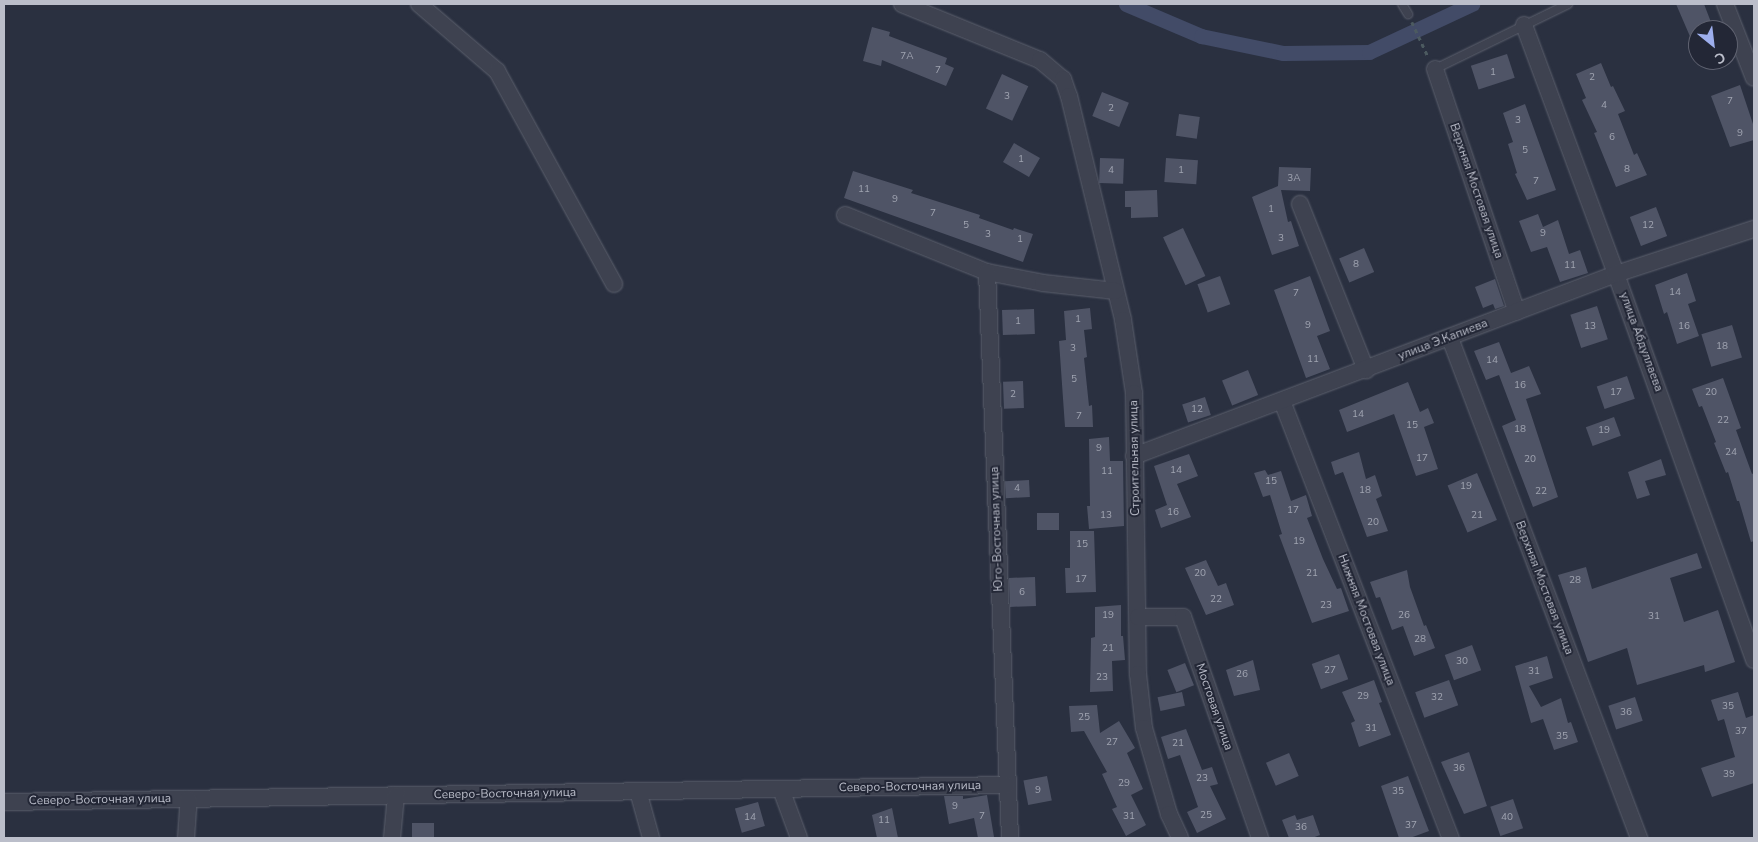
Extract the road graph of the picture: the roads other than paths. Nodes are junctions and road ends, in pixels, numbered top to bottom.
1 (419, 4) edge
2 (902, 4) edge
3 (1402, 4) edge
4 (1568, 4) edge
5 (1725, 4) edge
6 (1408, 14) road end
7 (1524, 25) junction
8 (1435, 69) joint
9 (1754, 78) edge
10 (1300, 204) dead end
11 (844, 216) dead end
12 (1754, 228) edge
13 (987, 272) junction
14 (1616, 274) junction
15 (614, 284) dead end
16 (1116, 291) junction
17 (1517, 312) junction
18 (1450, 338) junction
19 (1366, 370) junction
20 (1282, 401) junction
21 (1134, 456) junction
22 (1138, 617) junction
23 (1754, 660) edge
24 (1007, 785) junction
25 (781, 789) junction
26 (638, 791) junction
27 (396, 795) junction
28 (189, 799) junction
29 (4, 802) edge
30 (186, 838) edge
31 (392, 838) edge
32 (651, 838) edge
33 (799, 838) edge
34 (1010, 838) edge
35 (1180, 838) edge
36 (1260, 838) edge
37 (1451, 838) edge
38 (1638, 838) edge

1 - 15 street
2 - 16 street, Строительная улица
3 - 6 lane
4 - 7 lane
5 - 9 street
7 - 8 lane
7 - 14 street, улица Абдуллаева
8 - 17 street, Верхняя Мостовая улица
10 - 19 street
11 - 13 street
12 - 14 street, улица Э.Капиева
13 - 16 street
13 - 24 street, Юго-Восточная улица
14 - 17 street, улица Э.Капиева
14 - 23 street, улица Абдуллаева
16 - 21 street, Строительная улица
17 - 18 street, улица Э.Капиева
18 - 19 street, улица Э.Капиева
18 - 38 street, Верхняя Мостовая улица
19 - 20 street, улица Э.Капиева
20 - 21 street, улица Э.Капиева
20 - 37 street, Нижняя Мостовая улица
21 - 22 street, Строительная улица
22 - 35 street, Строительная улица
22 - 36 street, Мостовая улица
24 - 25 street, Северо-Восточная улица
24 - 34 street, Юго-Восточная улица
25 - 26 street, Северо-Восточная улица
25 - 33 street
26 - 27 street, Северо-Восточная улица
26 - 32 street
27 - 28 street, Северо-Восточная улица
27 - 31 street
28 - 29 street, Северо-Восточная улица
28 - 30 street

